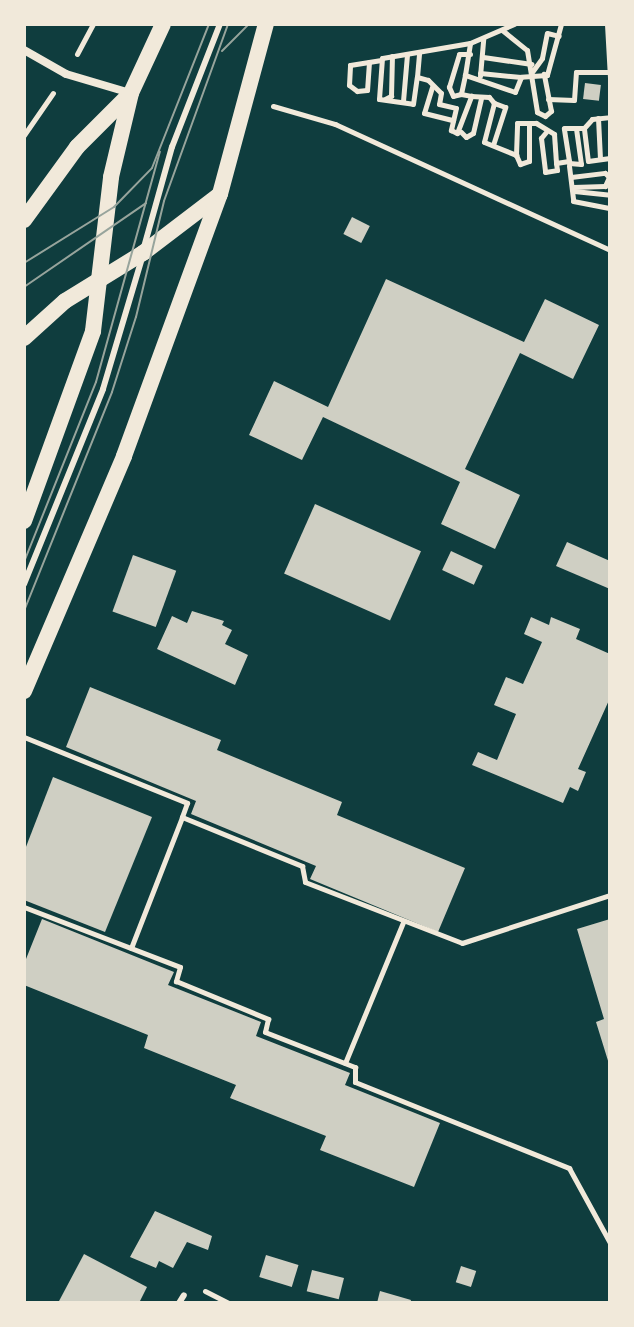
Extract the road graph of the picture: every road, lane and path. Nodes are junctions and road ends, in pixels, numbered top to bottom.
1 (163, 24) edge
2 (220, 24) edge
3 (266, 24) edge
4 (514, 24) edge
5 (561, 24) edge
6 (607, 24) edge
7 (502, 30) junction
8 (559, 36) junction
9 (483, 39) junction
10 (470, 43) junction
11 (24, 50) edge
12 (419, 52) junction
13 (407, 54) junction
14 (470, 54) junction
15 (392, 56) junction
16 (483, 57) junction
17 (381, 60) junction
18 (369, 62) junction
19 (531, 64) junction
20 (610, 72) edge
21 (531, 73) junction
22 (480, 74) junction
23 (544, 74) junction
24 (465, 75) junction
25 (417, 77) junction
26 (521, 77) junction
27 (610, 78) edge
28 (432, 87) junction
29 (131, 93) junction
30 (461, 94) junction
31 (471, 96) junction
32 (385, 99) junction
33 (481, 99) junction
34 (548, 99) junction
35 (403, 101) junction
36 (494, 103) junction
37 (282, 108) dead end
38 (610, 117) edge
39 (598, 118) junction
40 (453, 120) junction
41 (529, 123) junction
42 (584, 128) junction
43 (576, 129) junction
44 (461, 132) junction
45 (546, 132) junction
46 (493, 145) junction
47 (516, 155) junction
48 (610, 158) edge
49 (600, 159) junction
50 (556, 163) junction
51 (569, 163) junction
52 (571, 177) junction
53 (573, 189) junction
54 (220, 194) junction
55 (610, 195) edge
56 (610, 208) edge
57 (24, 220) edge
58 (610, 250) edge
59 (143, 253) junction
60 (99, 281) junction
61 (24, 338) edge
62 (24, 521) edge
63 (24, 584) edge
64 (24, 691) edge
65 (24, 737) edge
66 (182, 817) junction
67 (610, 895) edge
68 (24, 907) edge
69 (403, 922) junction
70 (131, 948) junction
71 (345, 1063) junction
72 (610, 1243) edge
73 (184, 1295) dead end
74 (179, 1303) edge

1 - 29 main road
2 - 59 lane
3 - 54 main road
4 - 7 path
5 - 8 path
6 - 20 path
7 - 9 path
7 - 19 path
8 - 21 path
8 - 23 path
9 - 10 path
9 - 16 path
10 - 12 path
10 - 14 path
11 - 29 street
12 - 13 path
12 - 25 path
13 - 15 path
13 - 35 path
14 - 24 path
14 - 30 path
15 - 17 path
15 - 32 path
16 - 19 path
16 - 22 path
17 - 18 path
17 - 32 path
18 - 18 path
19 - 21 path
20 - 27 path
20 - 34 path
21 - 23 path
21 - 26 path
21 - 34 path
22 - 24 path
22 - 26 path
22 - 26 path
23 - 34 path
24 - 30 path
25 - 28 path
25 - 35 path
28 - 40 path
28 - 40 path
29 - 57 main road
29 - 60 main road
30 - 31 path
31 - 33 path
31 - 44 path
32 - 35 path
33 - 36 path
33 - 44 path
36 - 46 path
36 - 46 path
37 - 58 path
38 - 39 path
39 - 42 path
39 - 49 path
40 - 44 path
41 - 45 path
41 - 47 path
41 - 47 path
42 - 43 path
42 - 49 path
43 - 51 path
43 - 51 path
45 - 50 path
45 - 50 path
46 - 47 path
48 - 49 path
50 - 51 path
51 - 52 path
52 - 53 path
52 - 53 path
53 - 55 path
53 - 56 path
54 - 59 main road
54 - 64 main road
59 - 60 main road
59 - 63 lane
60 - 61 main road
60 - 62 main road
65 - 66 path
66 - 69 path
66 - 70 path
67 - 69 path
68 - 70 path
69 - 71 path
70 - 71 path
71 - 72 path
73 - 74 lane

